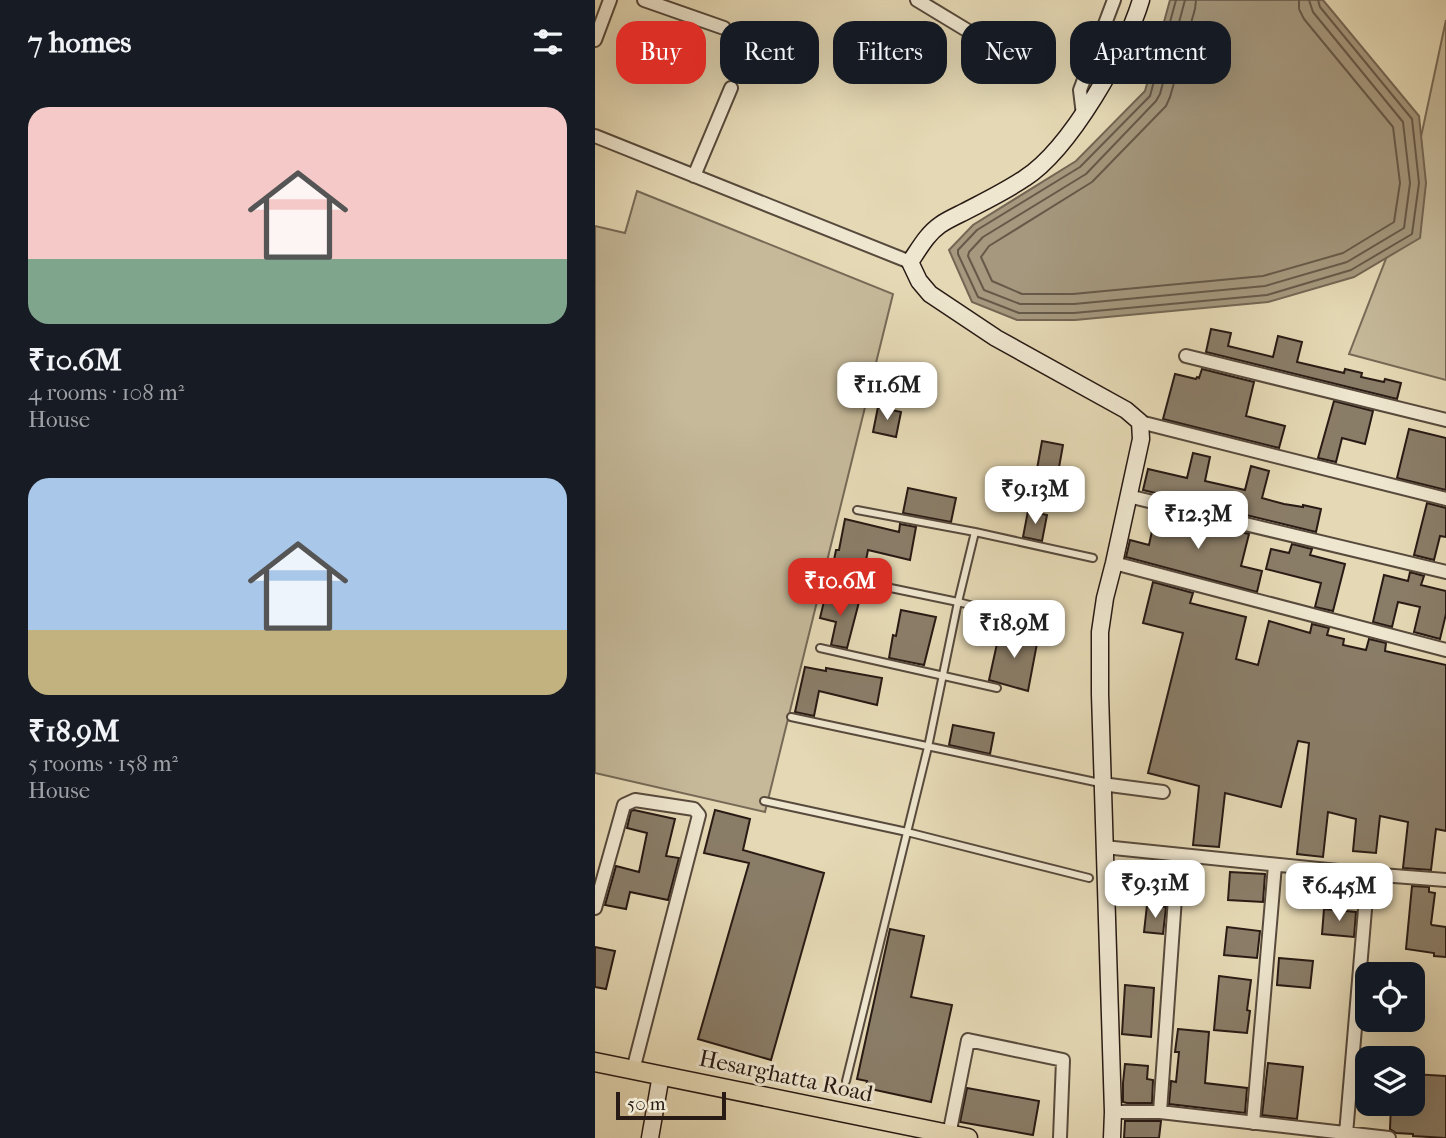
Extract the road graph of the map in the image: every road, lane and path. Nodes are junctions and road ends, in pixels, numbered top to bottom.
1 (644, 0) edge
2 (917, 0) edge
3 (1114, 0) edge
4 (1141, 0) edge
5 (603, 7) edge
6 (720, 27) edge
7 (961, 27) edge
8 (595, 40) edge
9 (731, 88) dead end
10 (1083, 114) junction
11 (595, 136) edge
12 (694, 176) junction
13 (910, 262) junction
14 (1186, 356) dead end
15 (1446, 420) edge
16 (1140, 422) junction
17 (1128, 496) junction
18 (1446, 499) edge
19 (857, 510) dead end
20 (975, 532) junction
21 (1093, 558) dead end
22 (1114, 564) junction
23 (1446, 572) edge
24 (828, 575) dead end
25 (958, 602) junction
26 (1049, 625) dead end
27 (820, 648) dead end
28 (1446, 650) edge
29 (942, 675) junction
30 (997, 688) dead end
31 (791, 717) dead end
32 (928, 747) junction
33 (1102, 784) junction
34 (1163, 792) dead end
35 (764, 800) dead end
36 (907, 832) junction
37 (1104, 847) junction
38 (1178, 855) junction
39 (1275, 865) junction
40 (1368, 874) junction
41 (1089, 878) dead end
42 (1446, 880) edge
43 (595, 908) edge
44 (595, 1062) edge
45 (633, 1070) junction
46 (661, 1075) junction
47 (846, 1081) dead end
48 (1113, 1112) junction
49 (1160, 1112) junction
50 (1253, 1123) junction
51 (1346, 1134) junction
52 (949, 1135) junction
53 (650, 1138) edge
54 (968, 1138) edge
55 (1060, 1138) edge
56 (1112, 1138) edge
57 (1389, 1138) edge

1 - 6 street
2 - 7 street
3 - 10 street
4 - 10 street
5 - 8 street
9 - 12 street
10 - 13 street
11 - 12 street
12 - 13 street
13 - 16 street
14 - 15 street
16 - 17 street
16 - 18 street
17 - 22 street
17 - 23 street
19 - 20 lane
20 - 21 lane
20 - 25 lane
22 - 28 street
22 - 33 street
24 - 25 lane
25 - 26 lane
25 - 29 lane
27 - 29 lane
29 - 30 lane
29 - 32 lane
31 - 32 lane
32 - 33 lane
32 - 36 lane
33 - 34 street
33 - 37 street
35 - 36 lane
36 - 41 lane
36 - 47 lane
37 - 38 street
37 - 48 street
38 - 39 street
38 - 49 street
39 - 40 street
39 - 50 street
40 - 42 street
40 - 51 street
43 - 45 street
44 - 45 main road, Hesarghatta Road
45 - 46 main road, Hesarghatta Road
46 - 52 main road, Hesarghatta Road
46 - 53 street
48 - 49 street
48 - 56 street
49 - 50 street
50 - 51 street
51 - 57 street
52 - 54 main road, Hesarghatta Road
52 - 55 street

